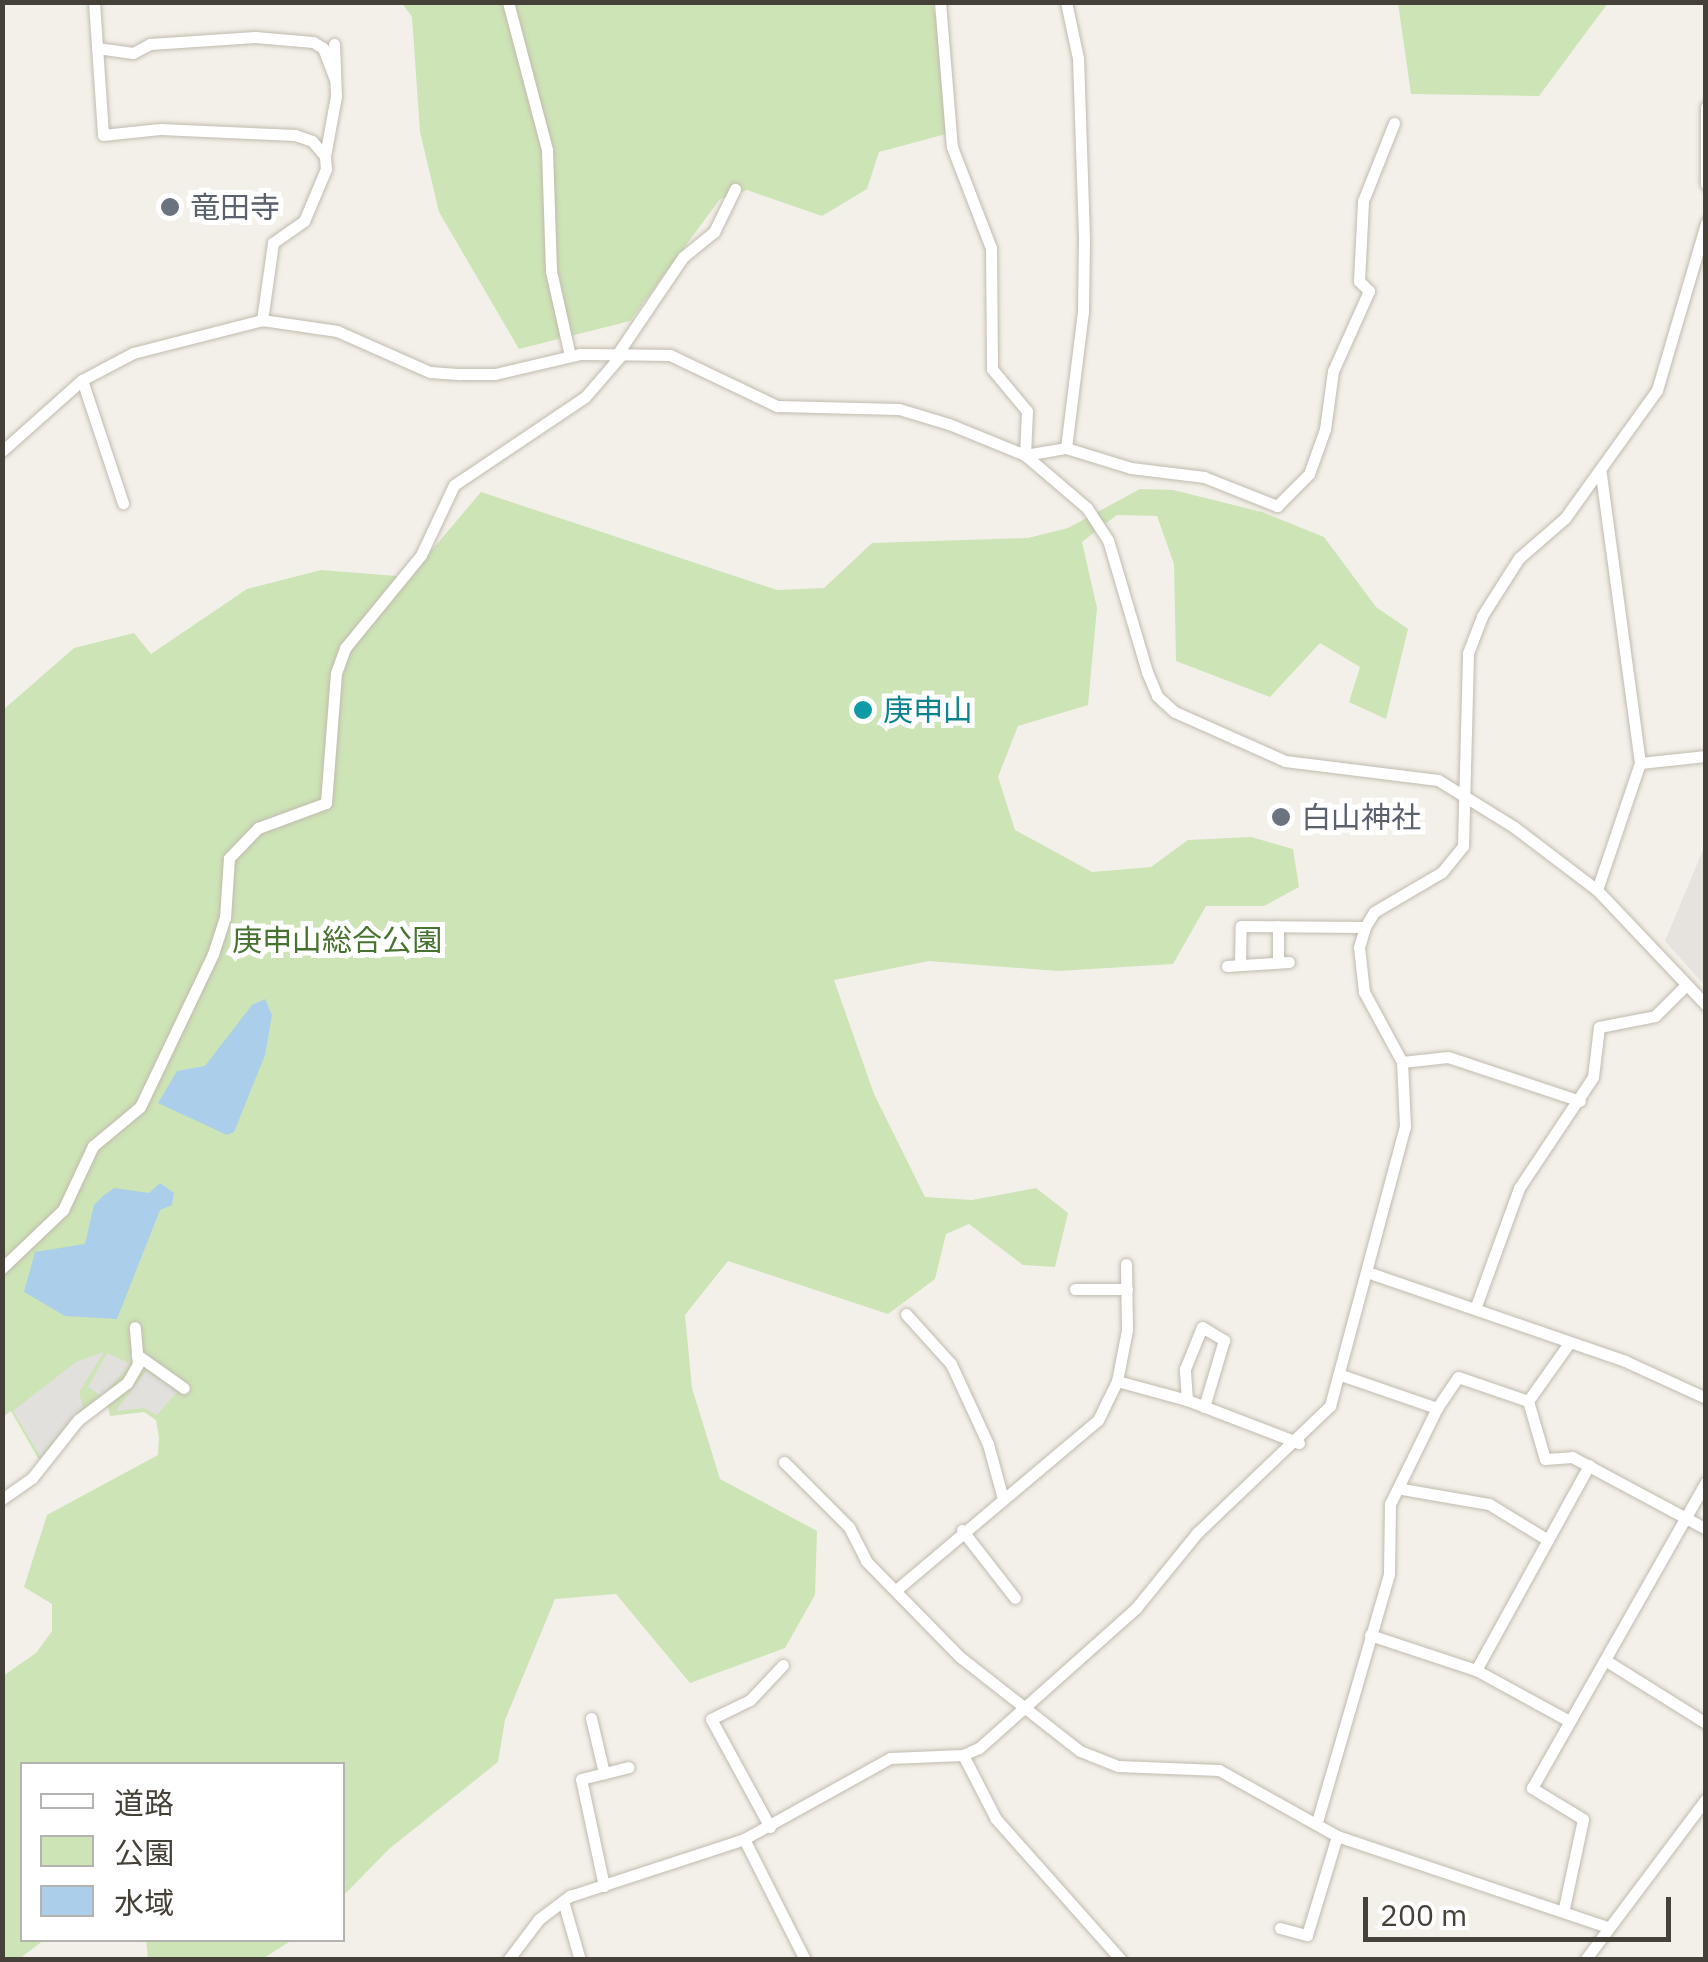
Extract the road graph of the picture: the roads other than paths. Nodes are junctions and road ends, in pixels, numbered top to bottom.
1 (94, 2) edge
2 (508, 2) edge
3 (940, 2) edge
4 (1066, 2) edge
5 (334, 44) dead end
6 (97, 48) junction
7 (335, 80) junction
8 (1706, 107) edge
9 (1394, 123) dead end
10 (324, 156) junction
11 (1706, 184) edge
12 (735, 189) dead end
13 (1706, 223) edge
14 (1703, 248) edge
15 (262, 320) junction
16 (621, 353) junction
17 (570, 356) junction
18 (82, 380) junction
19 (1066, 448) junction
20 (2, 452) edge
21 (1024, 456) junction
22 (1601, 473) junction
23 (123, 503) dead end
24 (1706, 756) edge
25 (1640, 763) junction
26 (1464, 795) junction
27 (1597, 890) junction
28 (1278, 926) junction
29 (1365, 927) junction
30 (1684, 987) junction
31 (1706, 1005) edge
32 (1402, 1062) junction
33 (1580, 1102) junction
34 (1126, 1264) dead end
35 (2, 1268) edge
36 (1370, 1273) junction
37 (1075, 1289) dead end
38 (1126, 1289) junction
39 (1475, 1309) junction
40 (906, 1314) dead end
41 (136, 1327) dead end
42 (1570, 1342) junction
43 (137, 1355) junction
44 (1341, 1375) junction
45 (1117, 1381) junction
46 (184, 1388) dead end
47 (1706, 1398) edge
48 (1187, 1400) junction
49 (1528, 1401) junction
50 (1204, 1407) junction
51 (1438, 1408) junction
52 (1299, 1443) junction
53 (784, 1462) dead end
54 (1590, 1465) junction
55 (1706, 1482) edge
56 (1402, 1489) junction
57 (2, 1499) edge
58 (1003, 1499) junction
59 (1686, 1513) junction
60 (1706, 1528) edge
61 (962, 1530) junction
62 (1548, 1540) junction
63 (896, 1590) junction
64 (1015, 1598) dead end
65 (1370, 1635) junction
66 (1606, 1660) junction
67 (783, 1665) dead end
68 (1476, 1670) junction
69 (1026, 1707) junction
70 (590, 1718) dead end
71 (1569, 1721) junction
72 (1706, 1723) edge
73 (964, 1756) junction
74 (629, 1767) dead end
75 (604, 1773) junction
76 (1706, 1799) edge
77 (1317, 1822) junction
78 (770, 1827) junction
79 (1337, 1836) junction
80 (744, 1839) junction
81 (604, 1886) junction
82 (564, 1901) junction
83 (1564, 1908) junction
84 (1607, 1927) junction
85 (1280, 1928) dead end
86 (508, 1960) edge
87 (580, 1960) edge
88 (805, 1960) edge
89 (1121, 1960) edge
90 (1585, 1960) edge

1 - 6 street
2 - 17 street
3 - 21 street
4 - 19 street
5 - 7 street
6 - 7 street
6 - 10 street
7 - 10 street
8 - 11 street
9 - 19 street
10 - 15 street
12 - 16 street
13 - 14 street
14 - 22 street
15 - 17 street
15 - 18 street
16 - 17 street
16 - 21 street
16 - 35 street
18 - 20 street
18 - 23 street
19 - 21 street
21 - 26 street
22 - 25 street
22 - 26 street
24 - 25 street
25 - 27 street
26 - 27 street
26 - 29 street
27 - 30 street
28 - 28 street
28 - 29 street
29 - 32 street
30 - 31 street
30 - 33 street
32 - 33 street
32 - 36 street
33 - 39 street
34 - 38 street
36 - 39 street
36 - 44 street
37 - 38 street
38 - 45 street
39 - 42 street
40 - 58 street
41 - 43 street
42 - 47 street
42 - 49 street
43 - 46 street
43 - 57 street
44 - 51 street
44 - 52 street
45 - 48 street
45 - 58 street
48 - 50 street
48 - 50 street
49 - 51 street
49 - 54 street
50 - 52 street
51 - 56 street
52 - 69 street
53 - 63 street
54 - 59 street
54 - 62 street
55 - 59 street
56 - 62 street
56 - 65 street
58 - 61 street
59 - 60 street
59 - 66 street
61 - 63 street
61 - 64 street
62 - 68 street
63 - 69 street
65 - 68 street
65 - 77 street
66 - 71 street
66 - 72 street
67 - 78 street
68 - 71 street
69 - 73 street
69 - 77 street
70 - 75 street
71 - 83 street
73 - 78 street
73 - 89 street
74 - 75 street
75 - 81 street
76 - 84 street
77 - 79 street
78 - 80 street
79 - 83 street
79 - 85 street
80 - 81 street
80 - 88 street
81 - 82 street
82 - 86 street
82 - 87 street
83 - 84 street
84 - 90 street

